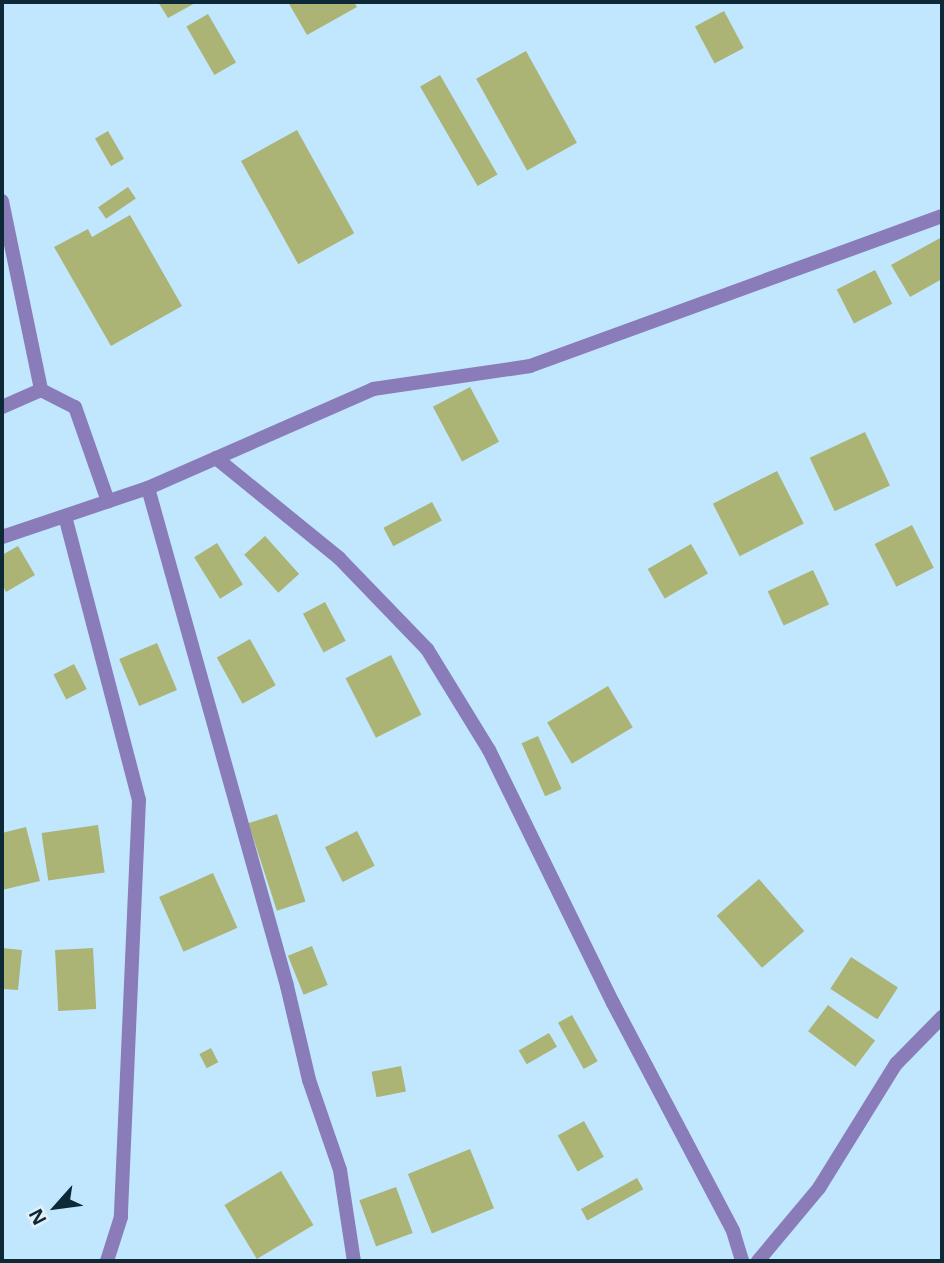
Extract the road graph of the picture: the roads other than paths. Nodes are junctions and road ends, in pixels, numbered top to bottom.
1 (2, 201) edge
2 (942, 216) edge
3 (41, 390) junction
4 (2, 407) edge
5 (216, 458) junction
6 (148, 488) junction
7 (107, 501) junction
8 (65, 516) junction
9 (2, 537) edge
10 (942, 1017) edge
11 (107, 1261) edge
12 (354, 1261) edge
13 (743, 1261) edge
14 (758, 1261) edge

1 - 3 street
2 - 5 street
3 - 4 street
3 - 7 street
5 - 6 street
5 - 13 street
6 - 7 street
6 - 12 street
7 - 8 street
8 - 9 street
8 - 11 street
10 - 14 street

